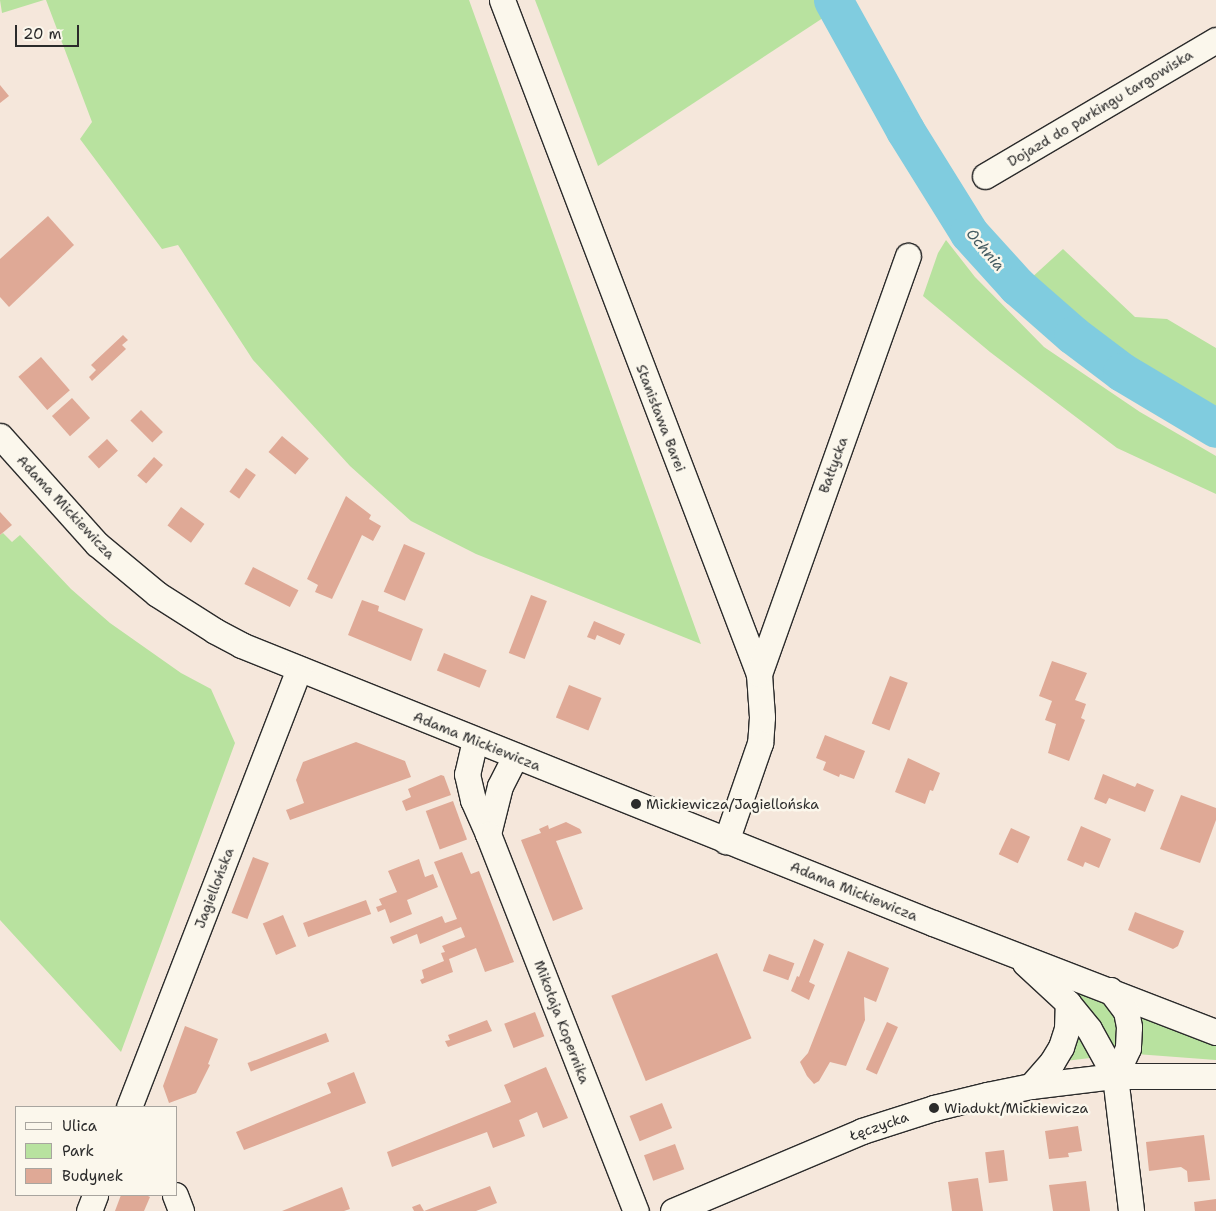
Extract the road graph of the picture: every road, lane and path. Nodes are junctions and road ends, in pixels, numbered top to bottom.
1 (502, 0) edge
2 (1216, 40) edge
3 (985, 176) dead end
4 (908, 256) dead end
5 (0, 436) edge
6 (299, 669) junction
7 (759, 674) junction
8 (475, 740) junction
9 (515, 756) junction
10 (488, 834) junction
11 (726, 841) junction
12 (1013, 954) junction
13 (1110, 990) junction
14 (1068, 1003) junction
15 (1216, 1032) edge
16 (1115, 1076) junction
17 (1216, 1076) edge
18 (1031, 1086) junction
19 (129, 1106) edge
20 (95, 1196) edge
21 (175, 1196) edge
22 (676, 1209) edge
23 (89, 1211) edge
24 (181, 1211) edge
25 (636, 1211) edge
26 (1131, 1211) edge

1 - 7 street, Stanisława Barei
2 - 3 street, Dojazd do parkingu targowiska
4 - 7 street, Bałtycka
5 - 6 street, Adama Mickiewicza
6 - 8 street, Adama Mickiewicza
6 - 19 street, Jagiellońska
7 - 11 street, Stanisława Barei
8 - 9 street, Adama Mickiewicza
8 - 10 street, Mikołaja Kopernika
9 - 10 street
9 - 11 street, Adama Mickiewicza
10 - 25 street, Mikołaja Kopernika
11 - 12 street, Adama Mickiewicza
12 - 13 street, Adama Mickiewicza
12 - 14 street, Adama Mickiewicza
13 - 15 street, Adama Mickiewicza
13 - 16 street
14 - 16 street, Adama Mickiewicza
14 - 18 street
16 - 17 street, Łęczycka
16 - 18 street, Łęczycka
16 - 26 street
18 - 22 street, Łęczycka
20 - 23 street
21 - 24 street

